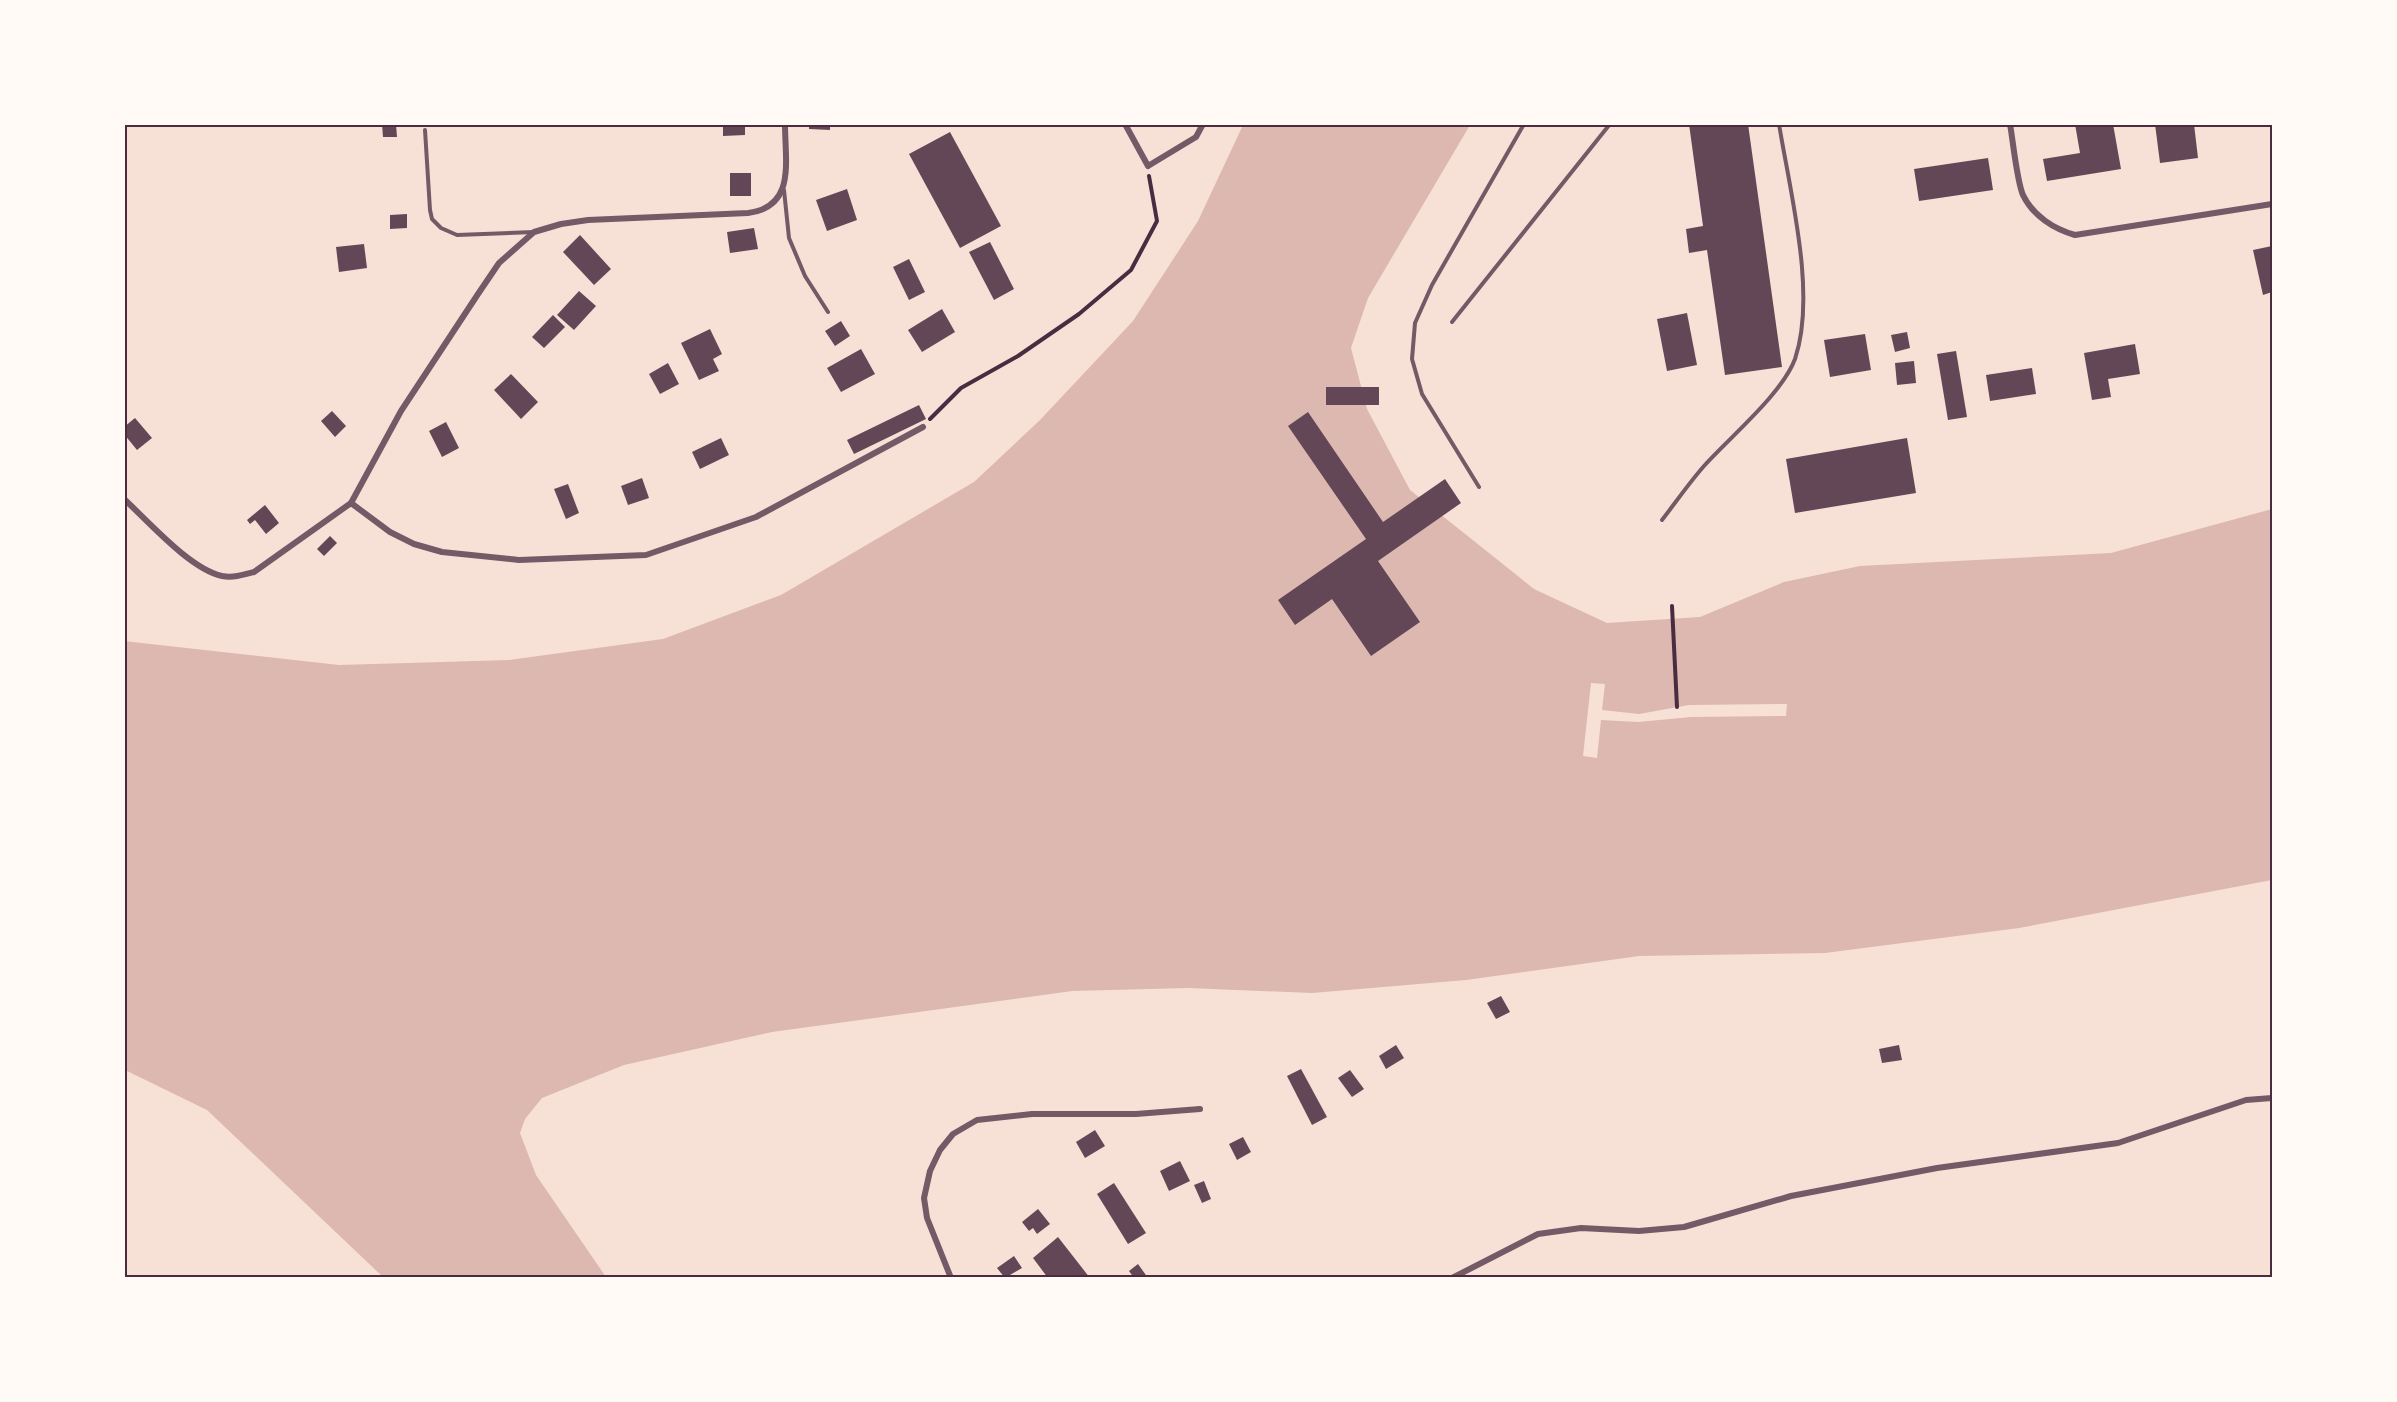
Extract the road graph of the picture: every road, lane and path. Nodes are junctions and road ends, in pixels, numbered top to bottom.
1 (785, 124) edge
2 (1125, 124) edge
3 (1203, 124) edge
4 (1524, 124) edge
5 (1610, 124) edge
6 (1779, 124) edge
7 (2010, 124) edge
8 (424, 130) dead end
9 (1148, 166) junction
10 (784, 190) junction
11 (2272, 204) edge
12 (534, 232) junction
13 (828, 312) dead end
14 (1452, 322) dead end
15 (923, 427) joint
16 (1479, 487) dead end
17 (124, 499) edge
18 (351, 503) junction
19 (1662, 520) dead end
20 (1672, 606) dead end
21 (1677, 707) dead end
22 (2272, 1098) edge
23 (1200, 1109) dead end
24 (951, 1278) edge
25 (1452, 1278) edge

1 - 10 street
2 - 9 street
3 - 9 street
4 - 16 lane
5 - 14 lane
6 - 19 lane
7 - 11 street
8 - 12 lane
9 - 15 path
10 - 12 street
10 - 13 lane
12 - 18 street
15 - 18 street
17 - 18 street
20 - 21 path
22 - 25 street
23 - 24 street

